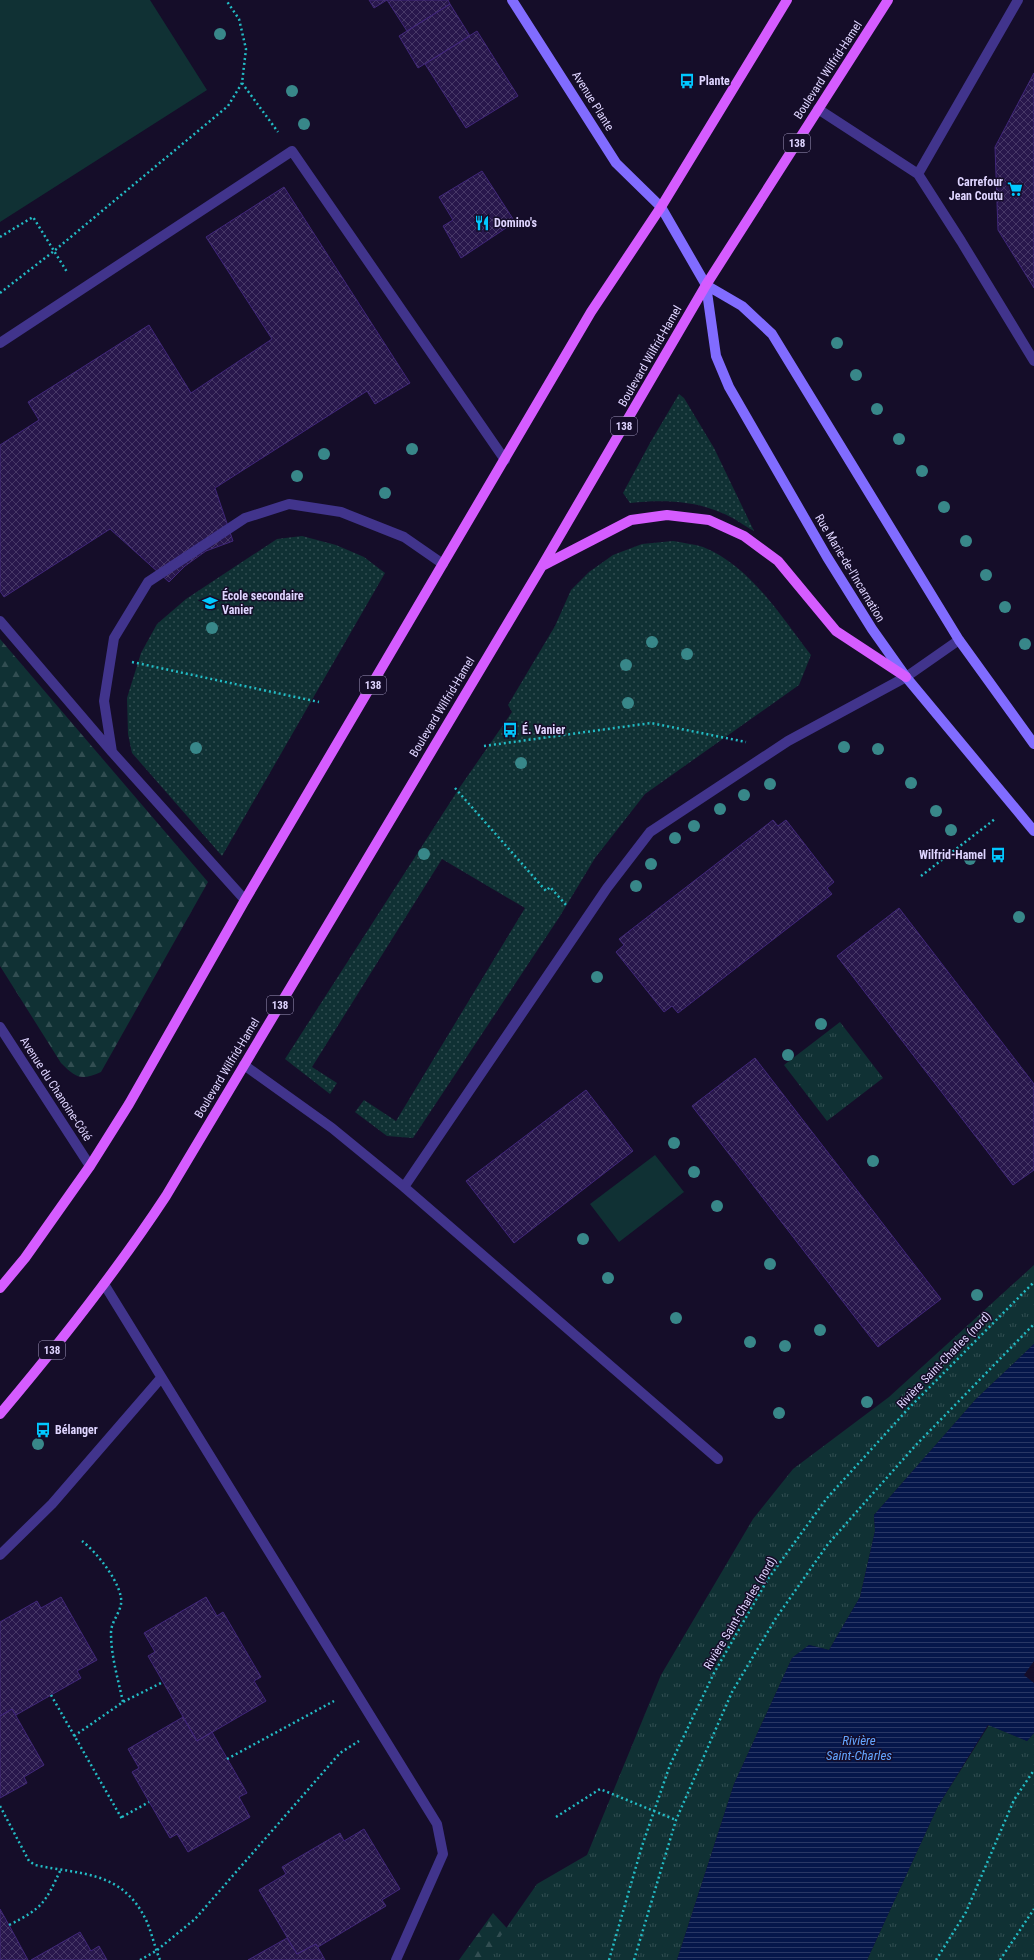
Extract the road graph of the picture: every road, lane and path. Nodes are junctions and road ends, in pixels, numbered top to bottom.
1 (226, 0) edge
2 (512, 0) edge
3 (787, 0) edge
4 (888, 0) edge
5 (1018, 0) edge
6 (242, 83) junction
7 (818, 110) junction
8 (292, 151) junction
9 (918, 174) junction
10 (661, 207) junction
11 (0, 237) edge
12 (54, 251) junction
13 (706, 285) junction
14 (79, 292) junction
15 (0, 294) edge
16 (0, 343) edge
17 (1034, 361) edge
18 (505, 460) junction
19 (443, 564) junction
20 (542, 566) junction
21 (0, 621) edge
22 (959, 640) junction
23 (111, 658) junction
24 (906, 677) junction
25 (320, 702) dead end
26 (1034, 744) edge
27 (484, 746) dead end
28 (778, 748) junction
29 (112, 752) junction
30 (455, 788) dead end
31 (1012, 805) junction
32 (1034, 831) edge
33 (921, 876) dead end
34 (245, 900) junction
35 (584, 925) junction
36 (0, 1027) edge
37 (244, 1065) junction
38 (90, 1166) junction
39 (404, 1187) junction
40 (1034, 1282) edge
41 (104, 1284) junction
42 (0, 1288) edge
43 (1034, 1324) edge
44 (161, 1378) junction
45 (0, 1414) edge
46 (718, 1459) dead end
47 (82, 1541) dead end
48 (0, 1556) edge
49 (162, 1682) dead end
50 (354, 1690) junction
51 (51, 1695) dead end
52 (123, 1702) junction
53 (74, 1736) junction
54 (340, 1753) dead end
55 (227, 1759) dead end
56 (1034, 1770) edge
57 (149, 1802) dead end
58 (0, 1806) edge
59 (654, 1811) junction
60 (556, 1817) dead end
61 (676, 1820) junction
62 (61, 1869) junction
63 (1034, 1909) edge
64 (9, 1925) dead end
65 (156, 1951) junction
66 (140, 1960) edge
67 (160, 1960) edge
68 (396, 1960) edge
69 (610, 1960) edge
70 (634, 1960) edge
71 (936, 1960) edge
72 (1000, 1960) edge

1 - 6 path
2 - 10 main road, Avenue Plante
3 - 10 main road, 138
4 - 7 main road, Boulevard Wilfrid-Hamel / 138
5 - 9 street
6 - 8 path
6 - 12 path
7 - 9 street
7 - 13 main road, Boulevard Wilfrid-Hamel / 138
8 - 14 street
8 - 18 street
9 - 17 street
10 - 13 main road, Rue Marie-de-l'Incarnation
10 - 18 main road, 138
11 - 12 path
12 - 14 path
12 - 15 path
13 - 20 main road, Boulevard Wilfrid-Hamel / 138
13 - 22 main road, Rue Marie-de-l'Incarnation
13 - 24 main road, Rue Marie-de-l'Incarnation
14 - 16 street
18 - 19 main road, 138
19 - 23 street
19 - 34 main road, 138
20 - 24 main road
20 - 37 main road, Boulevard Wilfrid-Hamel / 138
21 - 29 street
22 - 24 street
22 - 26 main road, Rue Marie-de-l'Incarnation
23 - 25 path
23 - 29 street
24 - 28 street
24 - 31 main road, Rue Marie-de-l'Incarnation
27 - 28 path
28 - 35 street
29 - 34 street
30 - 35 path
31 - 32 main road, Rue Marie-de-l'Incarnation
31 - 33 path
34 - 38 main road, 138
35 - 39 street
36 - 38 street, Avenue du Chanoine-Côté
37 - 39 street
37 - 41 main road, Boulevard Wilfrid-Hamel / 138
38 - 42 main road, 138
39 - 46 street
40 - 59 path, Rivière Saint-Charles (nord)
41 - 44 street
41 - 45 main road, Boulevard Wilfrid-Hamel / 138
43 - 61 path
44 - 48 street
44 - 50 street
47 - 52 path
49 - 52 path
50 - 55 path
50 - 68 street
51 - 53 path
52 - 53 path
53 - 57 path
54 - 65 path
56 - 71 path
58 - 62 path
59 - 60 path
59 - 61 path
59 - 69 path, Rivière Saint-Charles (nord)
61 - 70 path
62 - 64 path
62 - 65 path
63 - 72 path
65 - 66 path
65 - 67 path

